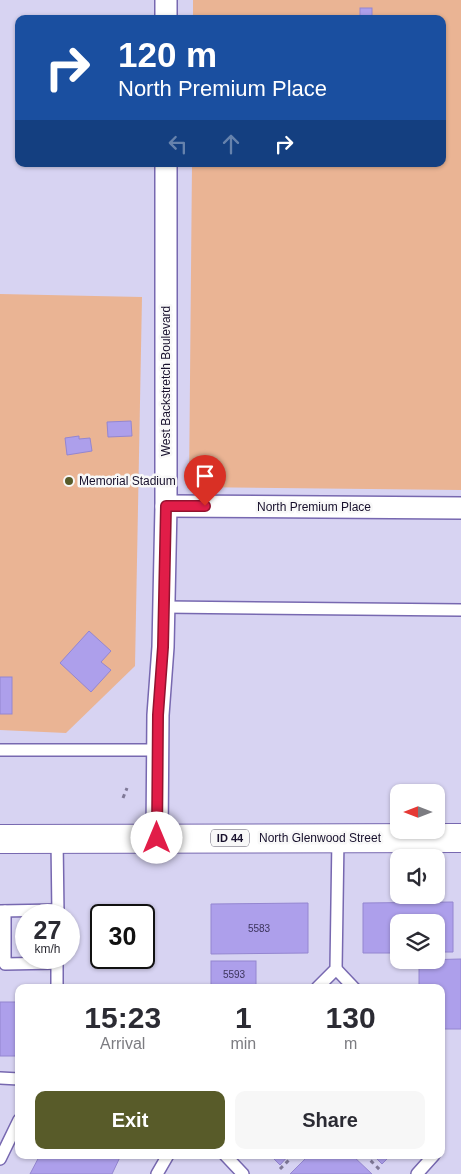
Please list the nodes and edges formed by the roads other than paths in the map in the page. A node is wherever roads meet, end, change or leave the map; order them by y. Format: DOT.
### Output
graph roads {
  1 [pos="166,0"];
  2 [pos="166,15"];
  3 [pos="166,167"];
  4 [pos="166,506"];
  5 [pos="461,508"];
  6 [pos="164,607"];
  7 [pos="461,610"];
  8 [pos="0,750"];
  9 [pos="157,750"];
  10 [pos="157,838"];
  11 [pos="338,838"];
  12 [pos="461,838"];
  13 [pos="0,839"];
  14 [pos="57,839"];
  15 [pos="58,904"];
  16 [pos="2,911"];
  17 [pos="15,911"];
  18 [pos="15,963"];
  19 [pos="57,969"];
  20 [pos="336,969"];
  21 [pos="57,984"];
  22 [pos="321,984"];
  23 [pos="350,984"];
  24 [pos="0,1078"];
  25 [pos="15,1078"];
  26 [pos="15,1128"];
  27 [pos="0,1159"];
  28 [pos="166,1159"];
  29 [pos="229,1159"];
  30 [pos="430,1159"];
  31 [pos="157,1174"];
  32 [pos="244,1174"];
  33 [pos="417,1174"];
  1 -- 2 [label="street"];
  3 -- 4 [label="street, West Backstretch Boulevard"];
  4 -- 5 [label="street, North Premium Place"];
  4 -- 6 [label="street, West Backstretch Boulevard"];
  6 -- 7 [label="lane"];
  6 -- 9 [label="street, West Backstretch Boulevard"];
  8 -- 9 [label="lane"];
  9 -- 10 [label="street, West Backstretch Boulevard"];
  10 -- 11 [label="main road, North Glenwood Street / ID 44"];
  10 -- 14 [label="main road, North Glenwood Street / ID 44"];
  11 -- 12 [label="main road, North Glenwood Street / ID 44"];
  11 -- 20 [label="lane"];
  13 -- 14 [label="main road, North Glenwood Street / ID 44"];
  14 -- 15 [label="lane"];
  16 -- 17 [label="lane"];
  16 -- 18 [label="lane"];
  19 -- 21 [label="lane"];
  20 -- 22 [label="lane"];
  20 -- 23 [label="lane"];
  24 -- 25 [label="lane"];
  26 -- 27 [label="lane"];
  28 -- 31 [label="lane"];
  29 -- 32 [label="lane"];
  30 -- 33 [label="lane"];
}
